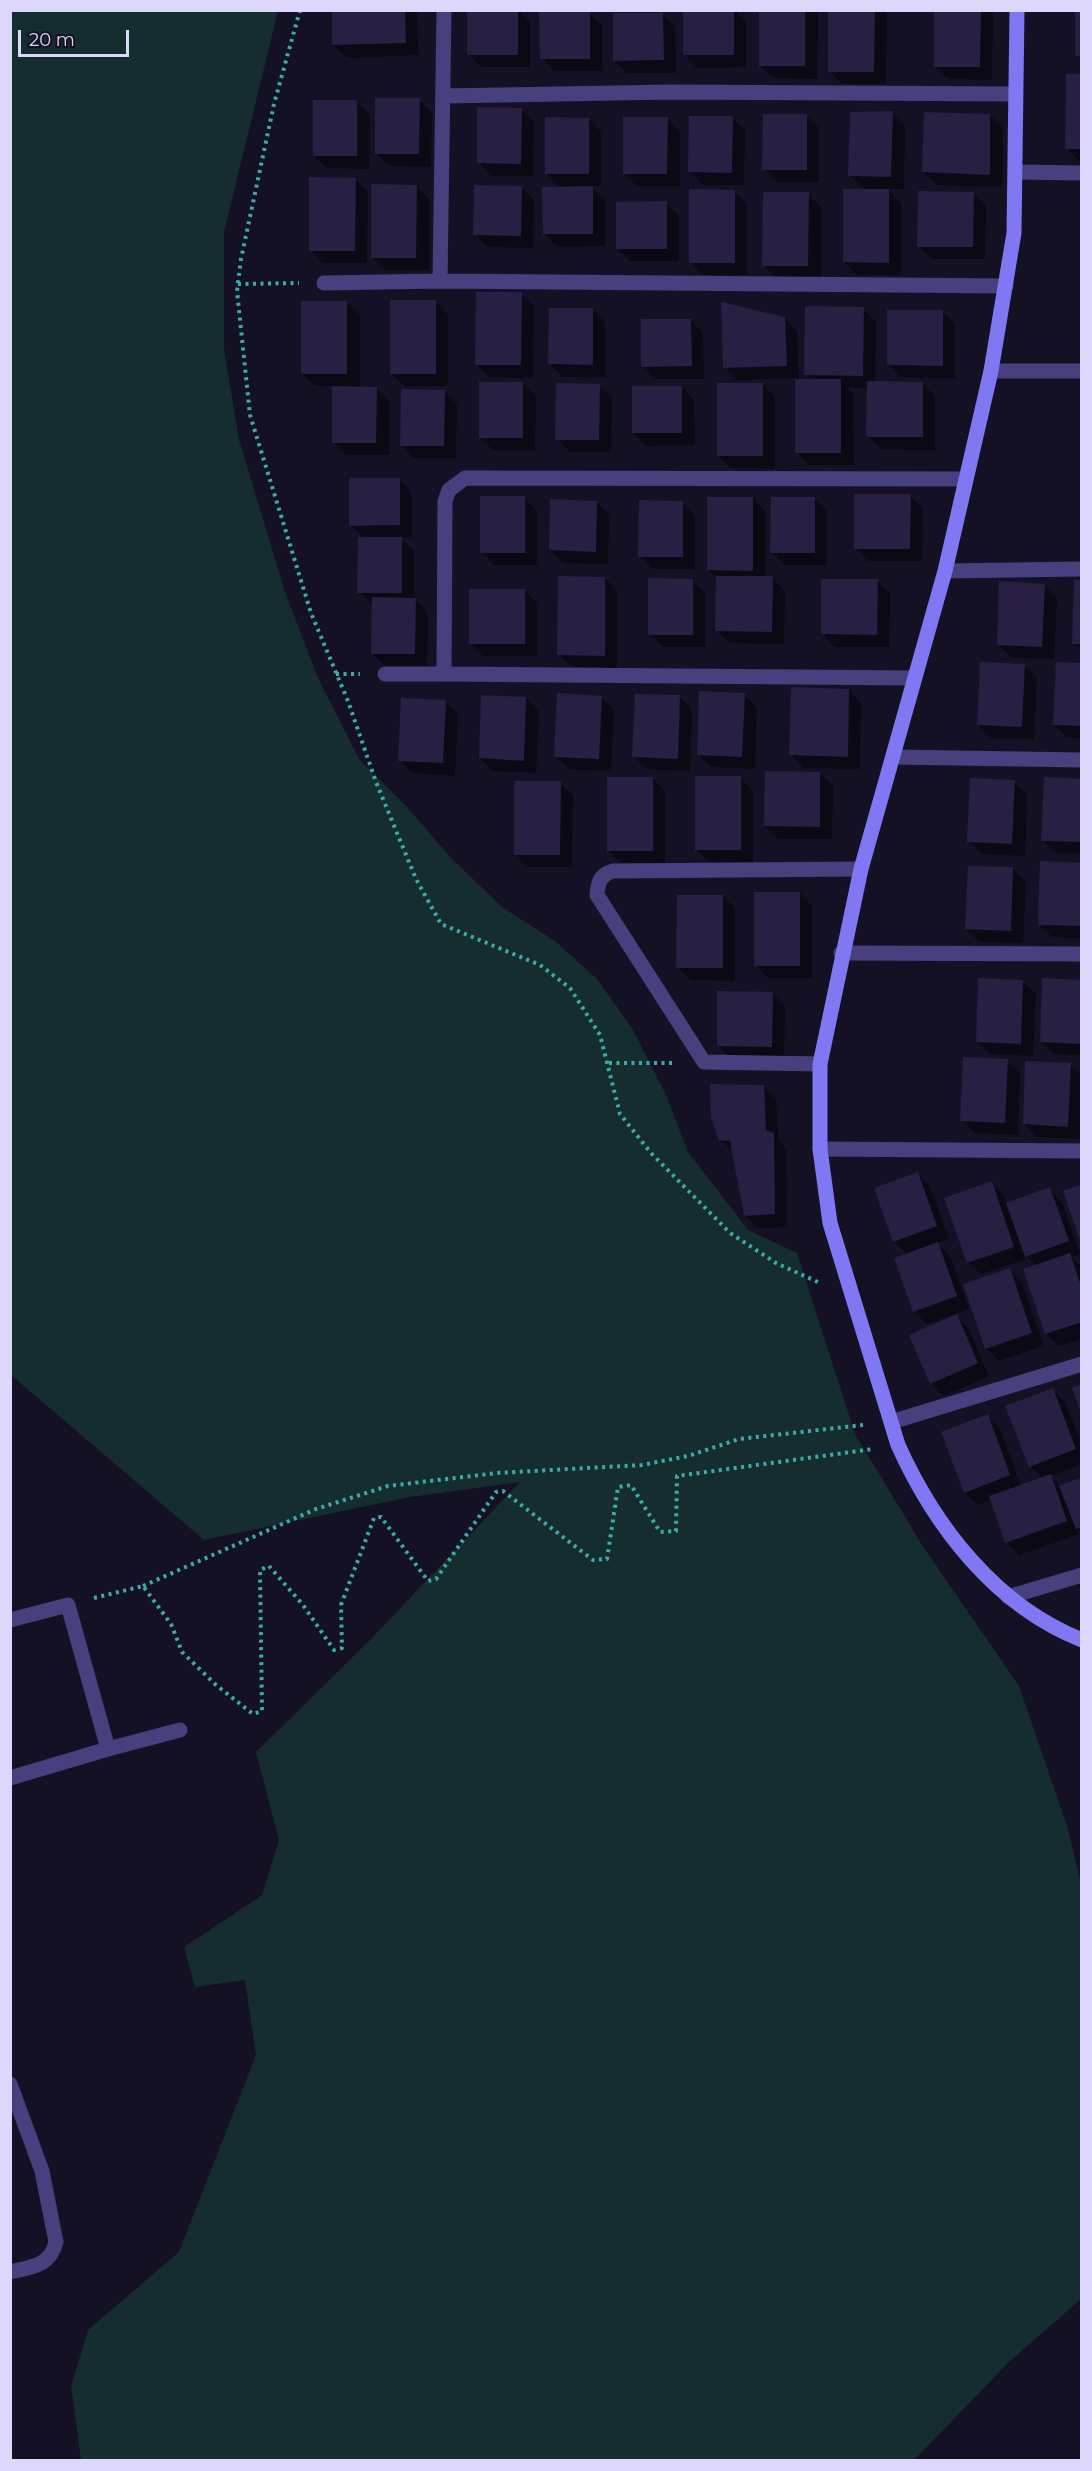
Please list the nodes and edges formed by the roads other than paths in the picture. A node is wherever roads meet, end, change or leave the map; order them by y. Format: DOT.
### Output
graph roads {
  1 [pos="444,10"];
  2 [pos="1017,10"];
  3 [pos="1015,94"];
  4 [pos="444,96"];
  5 [pos="1017,172"];
  6 [pos="1082,172"];
  7 [pos="440,280"];
  8 [pos="324,283"];
  9 [pos="1006,286"];
  10 [pos="991,371"];
  11 [pos="1082,371"];
  12 [pos="965,479"];
  13 [pos="1082,569"];
  14 [pos="945,571"];
  15 [pos="385,674"];
  16 [pos="444,674"];
  17 [pos="914,678"];
  18 [pos="893,757"];
  19 [pos="1082,760"];
  20 [pos="861,869"];
  21 [pos="842,953"];
  22 [pos="1082,954"];
  23 [pos="820,1064"];
  24 [pos="820,1149"];
  25 [pos="1082,1150"];
  26 [pos="1082,1364"];
  27 [pos="891,1422"];
  28 [pos="1082,1575"];
  29 [pos="1008,1597"];
  30 [pos="10,1620"];
  31 [pos="1082,1640"];
  32 [pos="180,1730"];
  33 [pos="108,1749"];
  34 [pos="10,1778"];
  35 [pos="10,2084"];
  36 [pos="10,2272"];
  1 -- 4 [label="street"];
  2 -- 3 [label="street"];
  3 -- 4 [label="street"];
  3 -- 5 [label="street"];
  4 -- 7 [label="street"];
  5 -- 6 [label="street"];
  5 -- 9 [label="street"];
  7 -- 8 [label="street"];
  7 -- 9 [label="street"];
  9 -- 10 [label="street"];
  10 -- 11 [label="street"];
  10 -- 12 [label="street"];
  12 -- 14 [label="street"];
  12 -- 16 [label="street"];
  13 -- 14 [label="street"];
  14 -- 17 [label="street"];
  15 -- 16 [label="street"];
  16 -- 17 [label="street"];
  17 -- 18 [label="street"];
  18 -- 19 [label="street"];
  18 -- 20 [label="street"];
  20 -- 21 [label="street"];
  20 -- 23 [label="street"];
  21 -- 22 [label="street"];
  21 -- 23 [label="street"];
  23 -- 24 [label="street"];
  24 -- 25 [label="street"];
  24 -- 27 [label="street"];
  26 -- 27 [label="street"];
  27 -- 29 [label="street"];
  28 -- 29 [label="street"];
  29 -- 31 [label="street"];
  30 -- 33 [label="street"];
  32 -- 33 [label="street"];
  33 -- 34 [label="street"];
  35 -- 36 [label="street"];
}
